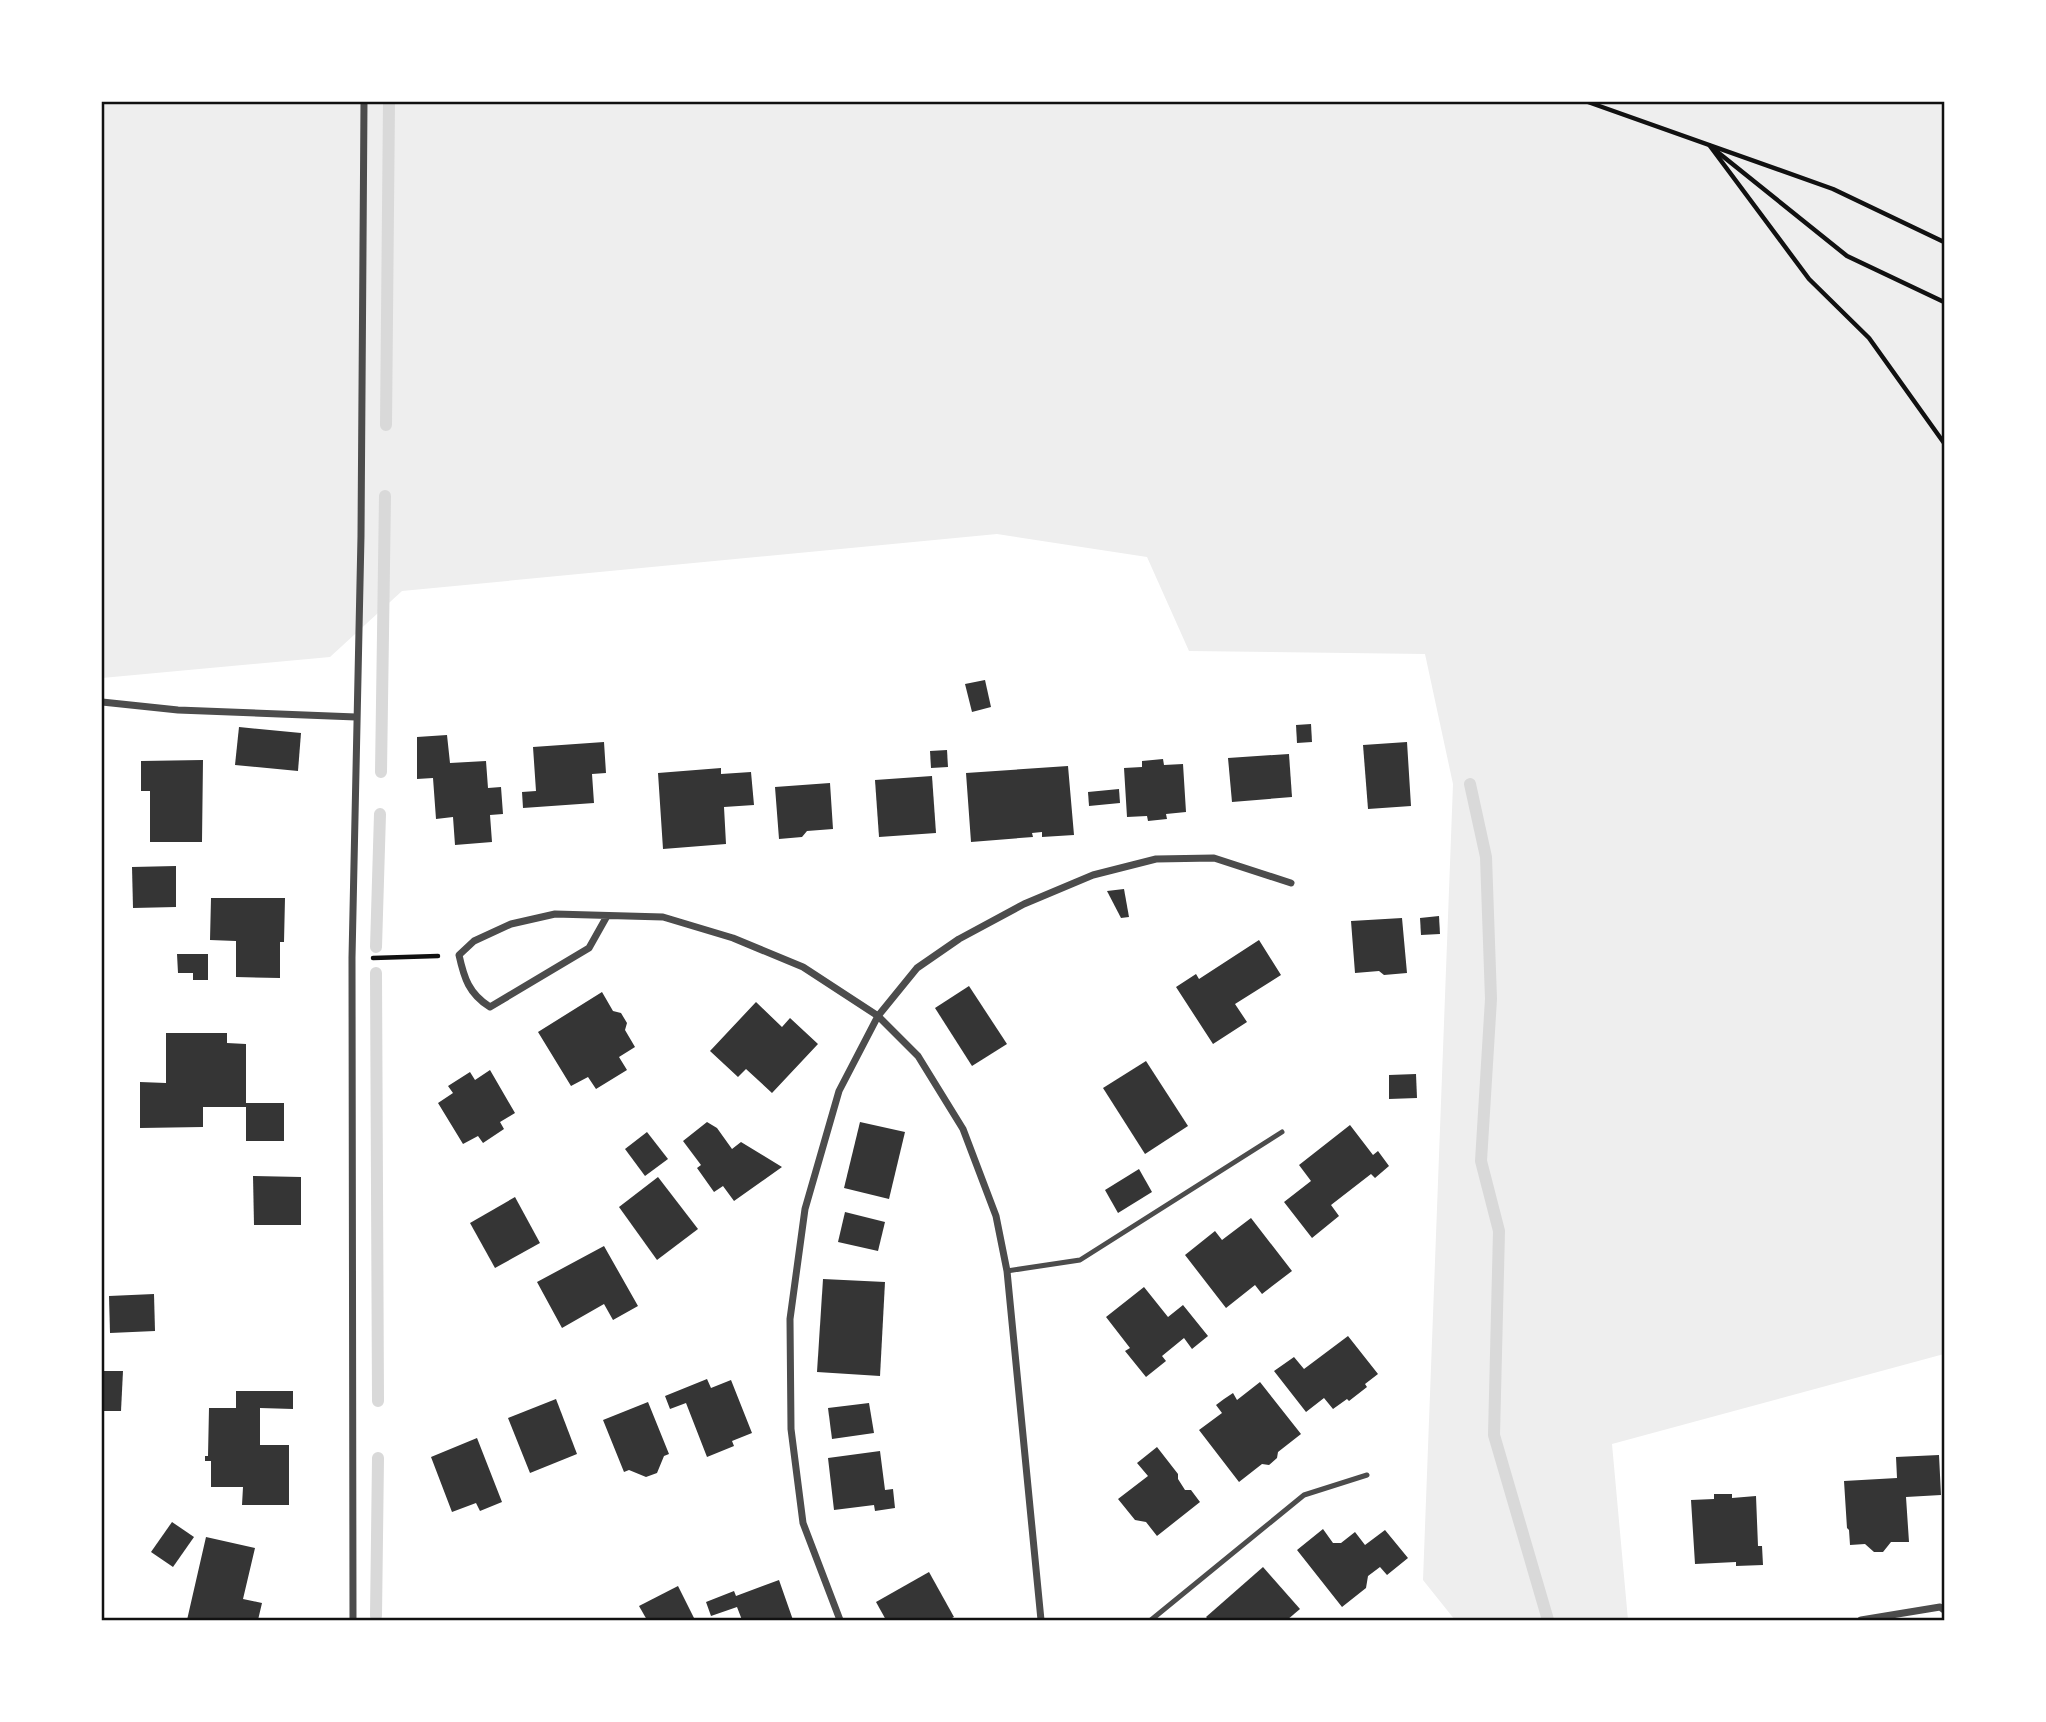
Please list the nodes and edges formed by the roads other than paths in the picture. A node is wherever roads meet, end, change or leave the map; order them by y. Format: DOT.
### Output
graph roads {
  1 [pos="365,102"];
  2 [pos="102,702"];
  3 [pos="356,717"];
  4 [pos="1291,883"];
  5 [pos="607,916"];
  6 [pos="878,1016"];
  7 [pos="1282,1132"];
  8 [pos="1007,1271"];
  9 [pos="1367,1475"];
  10 [pos="1943,1607"];
  11 [pos="353,1620"];
  12 [pos="840,1620"];
  13 [pos="1041,1620"];
  14 [pos="1152,1620"];
  15 [pos="1861,1620"];
  1 -- 3 [label="street"];
  2 -- 3 [label="street"];
  3 -- 11 [label="street"];
  4 -- 6 [label="street"];
  5 -- 5 [label="street"];
  5 -- 6 [label="street"];
  6 -- 8 [label="street"];
  6 -- 12 [label="street"];
  7 -- 8 [label="lane"];
  8 -- 13 [label="street"];
  9 -- 14 [label="lane"];
  10 -- 15 [label="street"];
}
